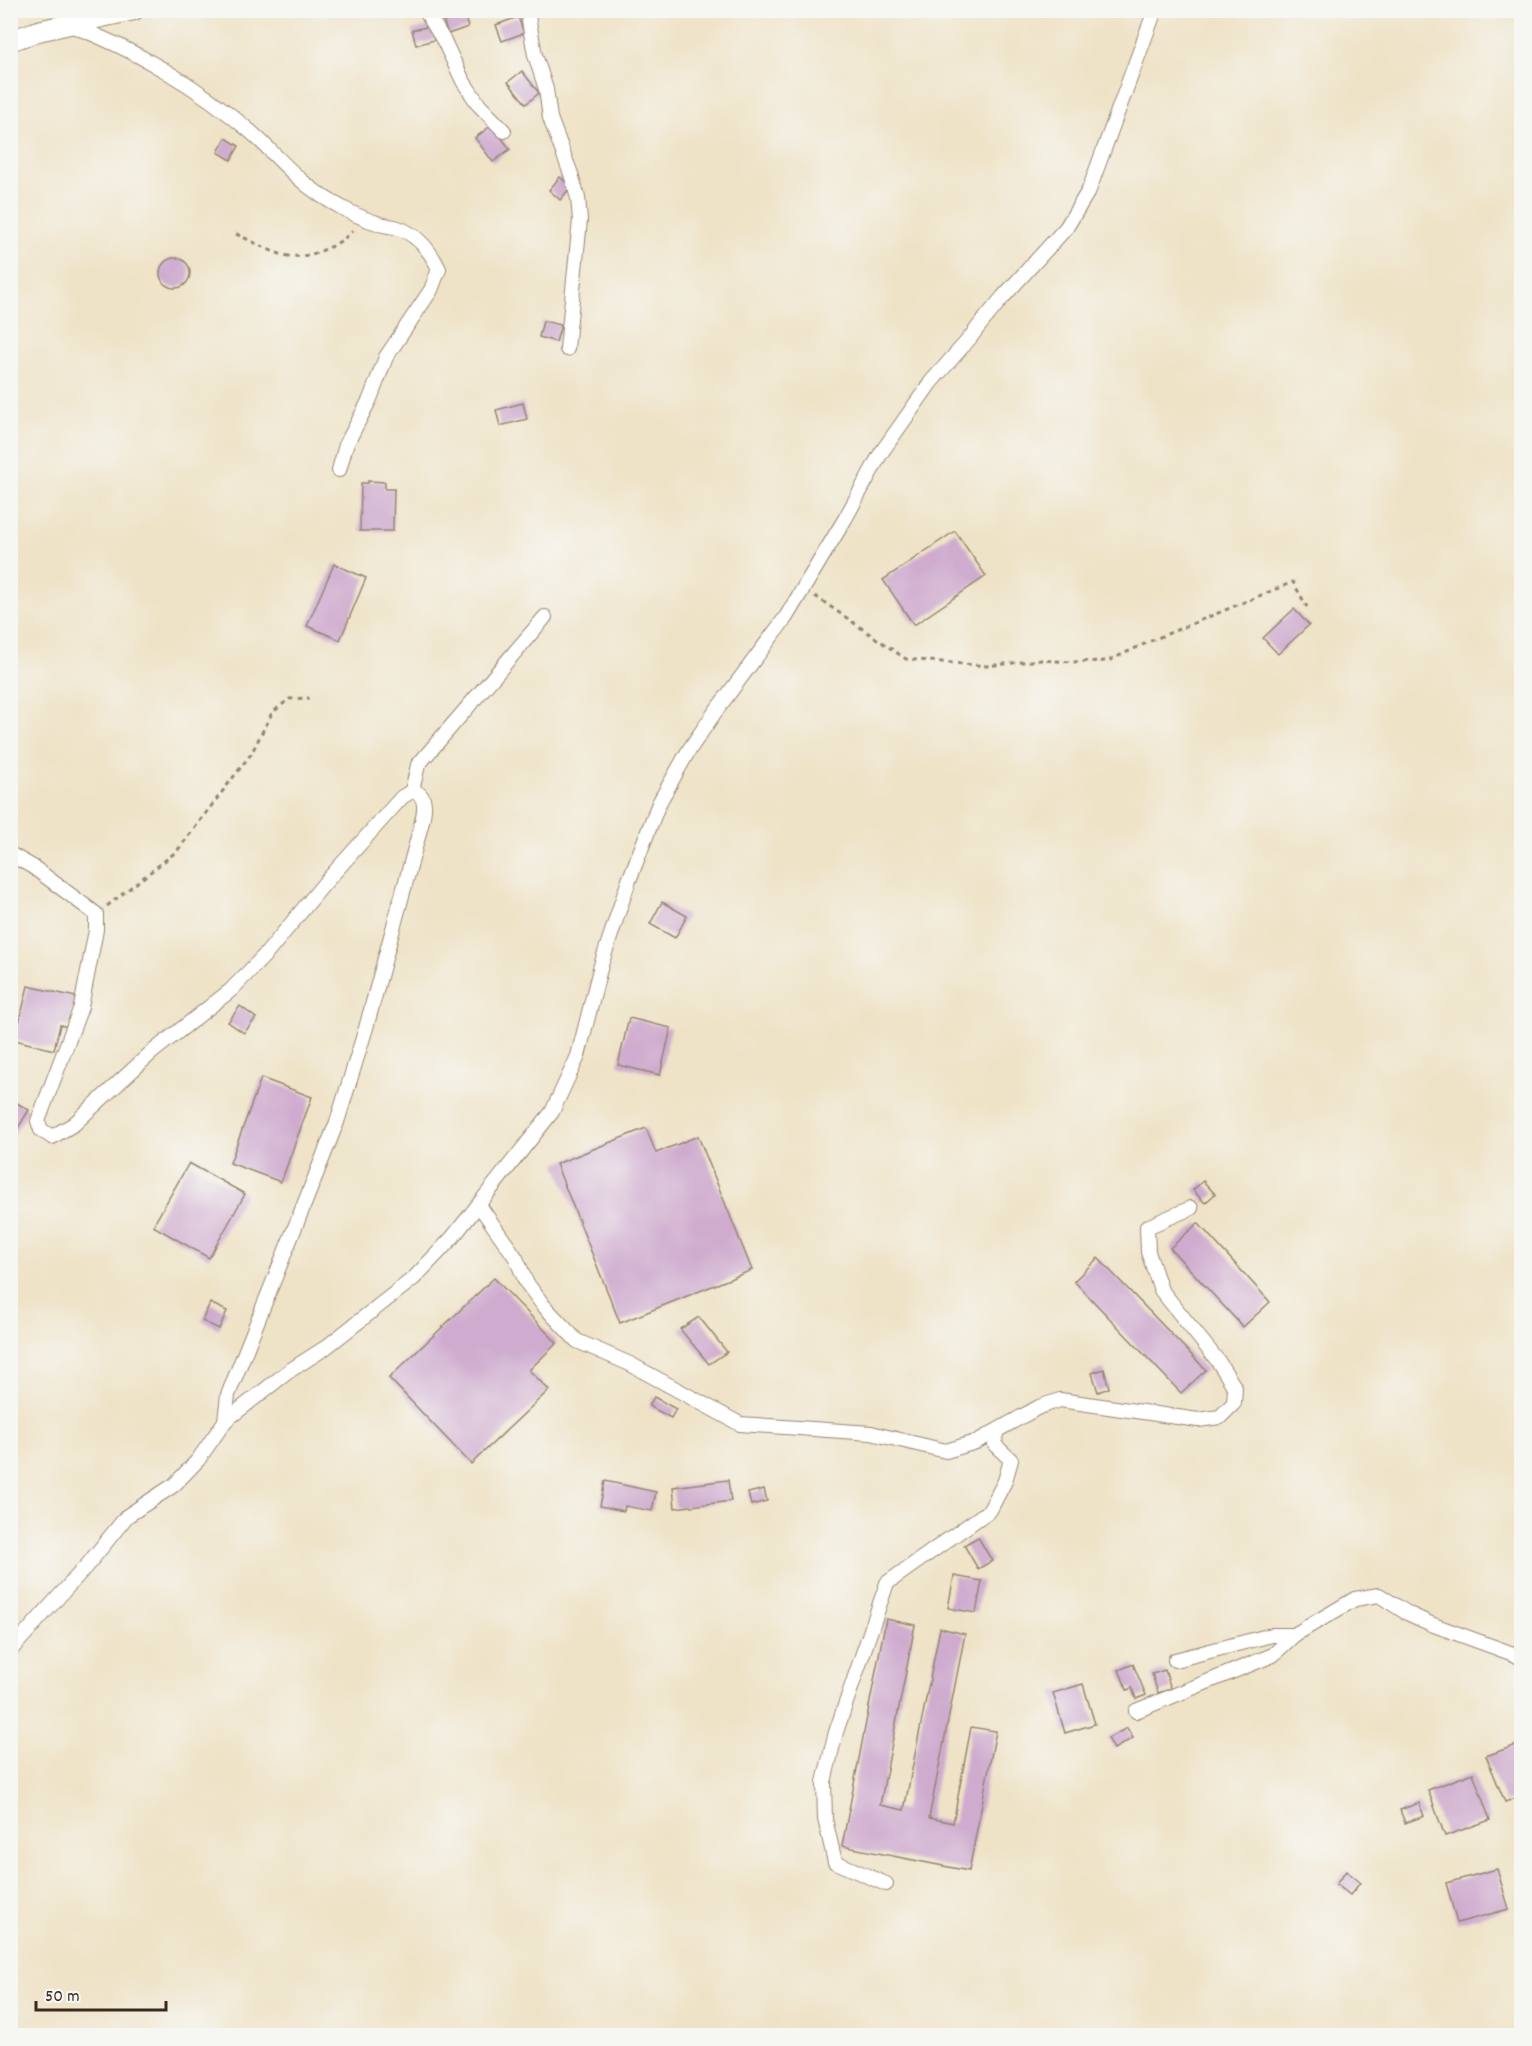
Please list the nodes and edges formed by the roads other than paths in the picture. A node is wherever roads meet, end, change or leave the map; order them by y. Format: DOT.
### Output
graph roads {
  1 [pos="134,10"];
  2 [pos="425,10"];
  3 [pos="527,10"];
  4 [pos="1155,10"];
  5 [pos="70,25"];
  6 [pos="10,41"];
  7 [pos="504,131"];
  8 [pos="567,349"];
  9 [pos="339,470"];
  10 [pos="544,617"];
  11 [pos="412,791"];
  12 [pos="10,854"];
  13 [pos="479,1205"];
  14 [pos="1191,1208"];
  15 [pos="225,1421"];
  16 [pos="996,1432"];
  17 [pos="1294,1635"];
  18 [pos="10,1651"];
  19 [pos="1521,1659"];
  20 [pos="1175,1660"];
  21 [pos="1136,1711"];
  22 [pos="886,1884"];
  1 -- 5 [label="street"];
  2 -- 7 [label="street"];
  3 -- 8 [label="street"];
  4 -- 13 [label="street"];
  5 -- 6 [label="street"];
  5 -- 9 [label="street"];
  10 -- 11 [label="street"];
  11 -- 12 [label="street"];
  11 -- 15 [label="street"];
  13 -- 15 [label="street"];
  13 -- 16 [label="street"];
  14 -- 16 [label="street"];
  15 -- 18 [label="street"];
  16 -- 22 [label="street"];
  17 -- 19 [label="street"];
  17 -- 20 [label="street"];
  17 -- 21 [label="street"];
}
